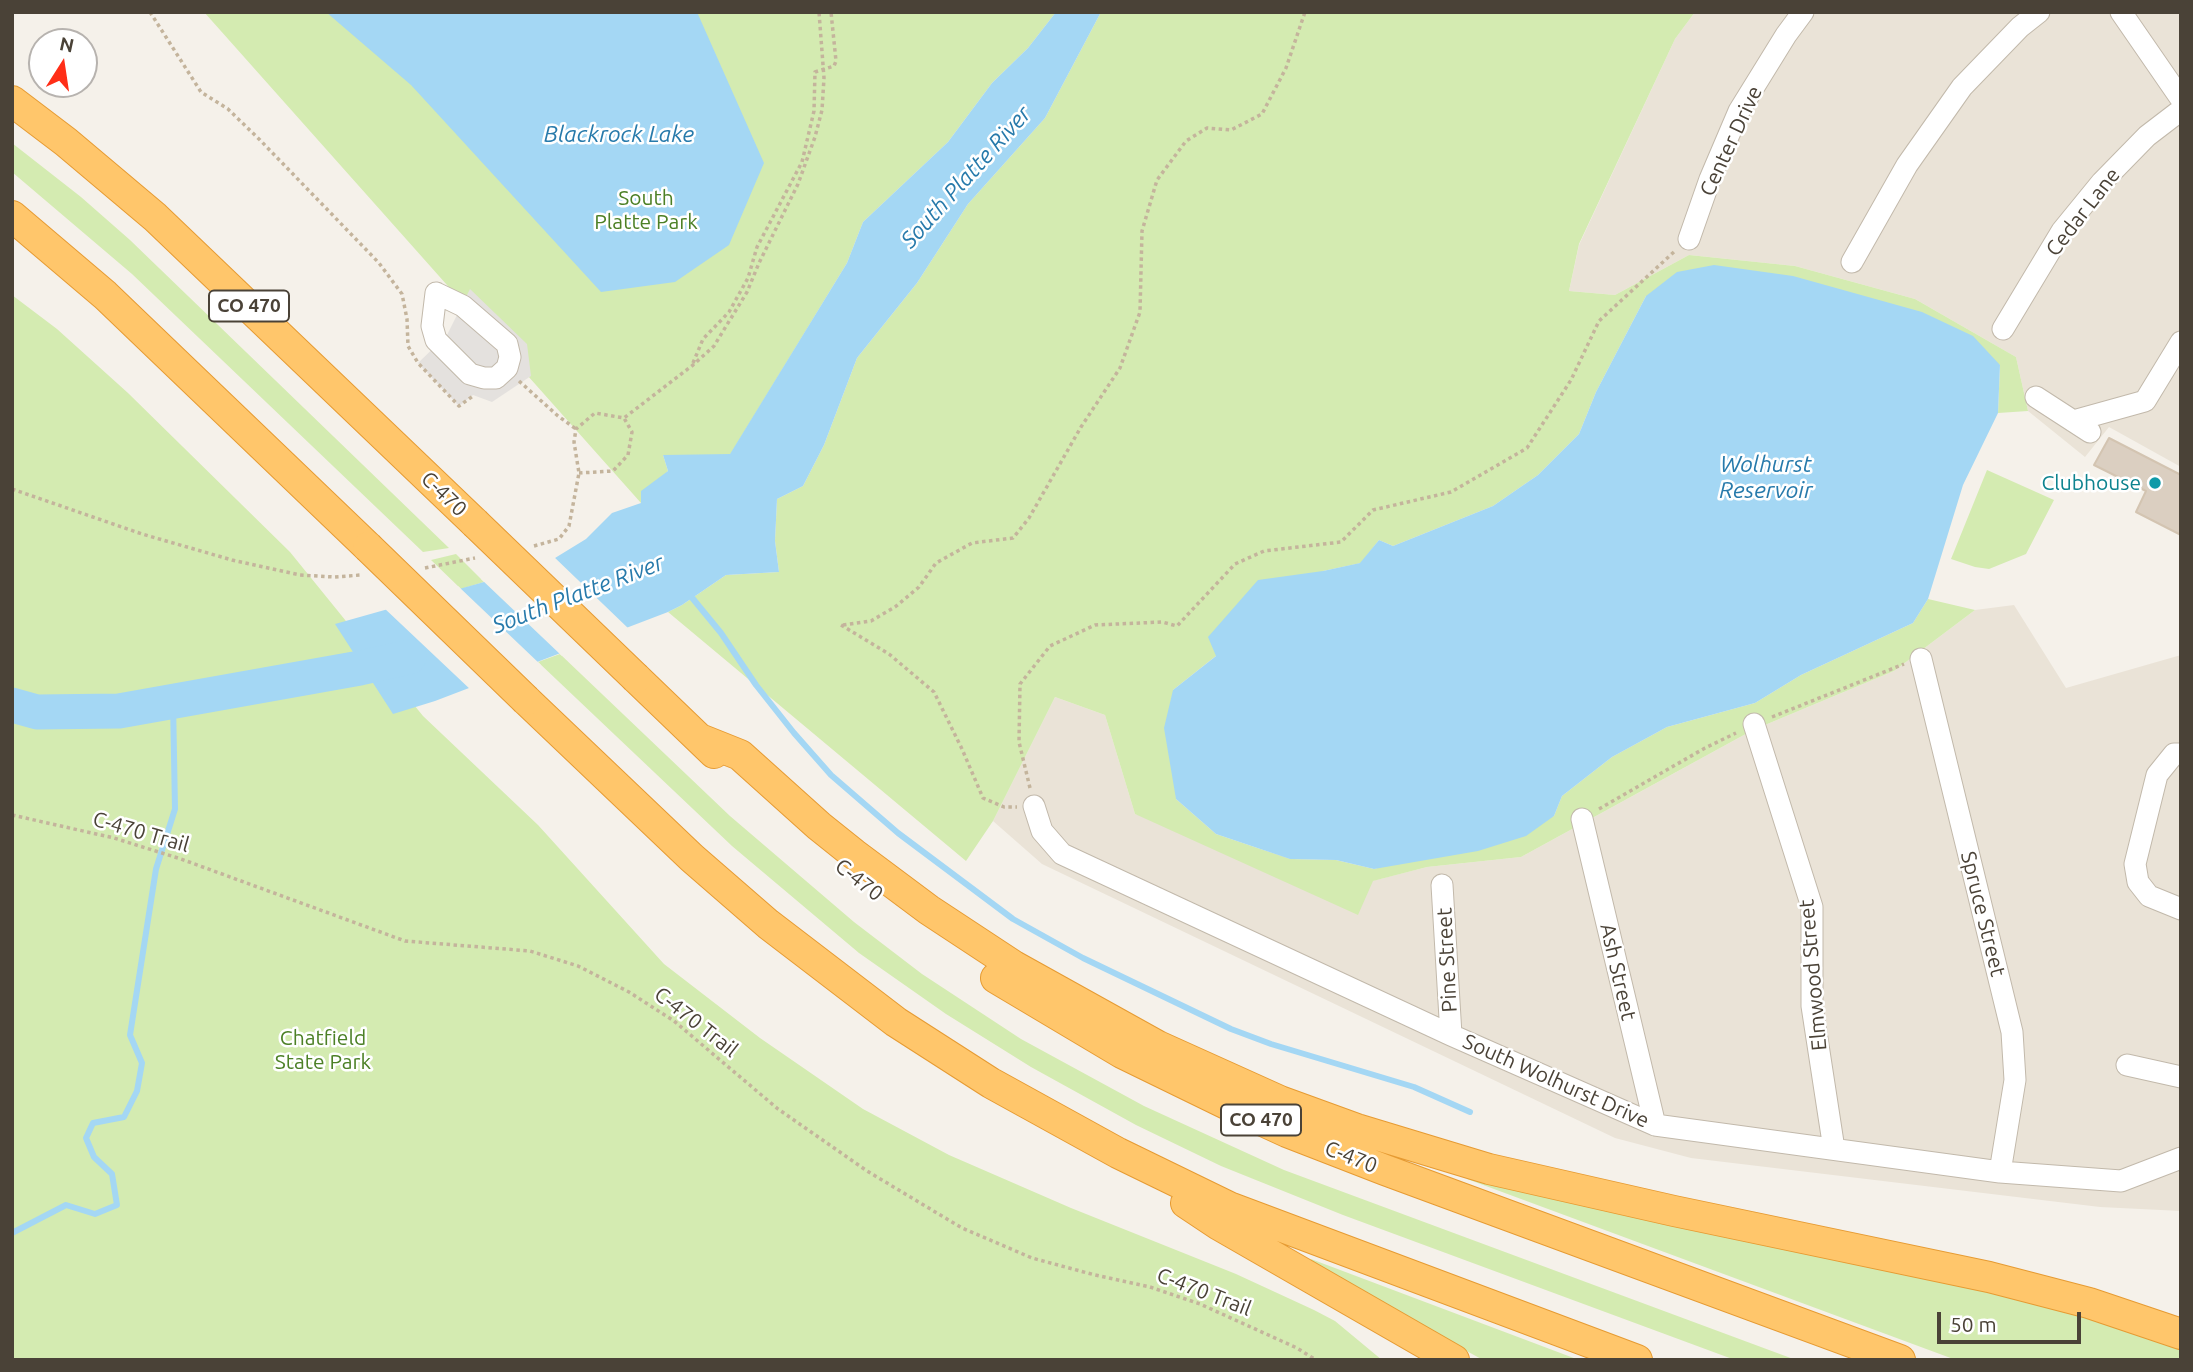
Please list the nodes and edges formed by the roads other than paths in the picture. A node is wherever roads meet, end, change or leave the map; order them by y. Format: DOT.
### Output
graph roads {
  1 [pos="1803,12"];
  2 [pos="2039,12"];
  3 [pos="2122,12"];
  4 [pos="2181,99"];
  5 [pos="12,101"];
  6 [pos="2181,110"];
  7 [pos="12,216"];
  8 [pos="1689,239"];
  9 [pos="1852,262"];
  10 [pos="2003,329"];
  11 [pos="2181,342"];
  12 [pos="2036,397"];
  13 [pos="1920,659"];
  14 [pos="1754,724"];
  15 [pos="700,739"];
  16 [pos="2181,754"];
  17 [pos="1034,806"];
  18 [pos="1582,819"];
  19 [pos="1443,885"];
  20 [pos="2181,909"];
  21 [pos="1451,1035"];
  22 [pos="2127,1065"];
  23 [pos="2181,1077"];
  24 [pos="1655,1125"];
  25 [pos="1834,1149"];
  26 [pos="2181,1158"];
  27 [pos="1140,1164"];
  28 [pos="2000,1172"];
  29 [pos="2178,1334"];
  30 [pos="1454,1360"];
  31 [pos="1637,1360"];
  32 [pos="1900,1360"];
  1 -- 8 [label="street, Center Drive"];
  2 -- 9 [label="street"];
  3 -- 4 [label="street"];
  5 -- 15 [label="highway, C-470 / CO 470, bridge"];
  6 -- 10 [label="street, Cedar Lane"];
  7 -- 27 [label="highway, bridge"];
  11 -- 12 [label="street"];
  13 -- 28 [label="street, Spruce Street"];
  14 -- 25 [label="street, Elmwood Street"];
  15 -- 29 [label="highway"];
  15 -- 32 [label="highway, C-470 / CO 470"];
  16 -- 20 [label="street"];
  17 -- 21 [label="street, South Wolhurst Drive"];
  18 -- 24 [label="street, Ash Street"];
  19 -- 21 [label="street, Pine Street"];
  21 -- 24 [label="street, South Wolhurst Drive"];
  22 -- 23 [label="street"];
  24 -- 25 [label="street, South Wolhurst Drive"];
  25 -- 28 [label="street, South Wolhurst Drive"];
  26 -- 28 [label="street, South Wolhurst Drive"];
  27 -- 30 [label="highway"];
  27 -- 31 [label="highway"];
}
